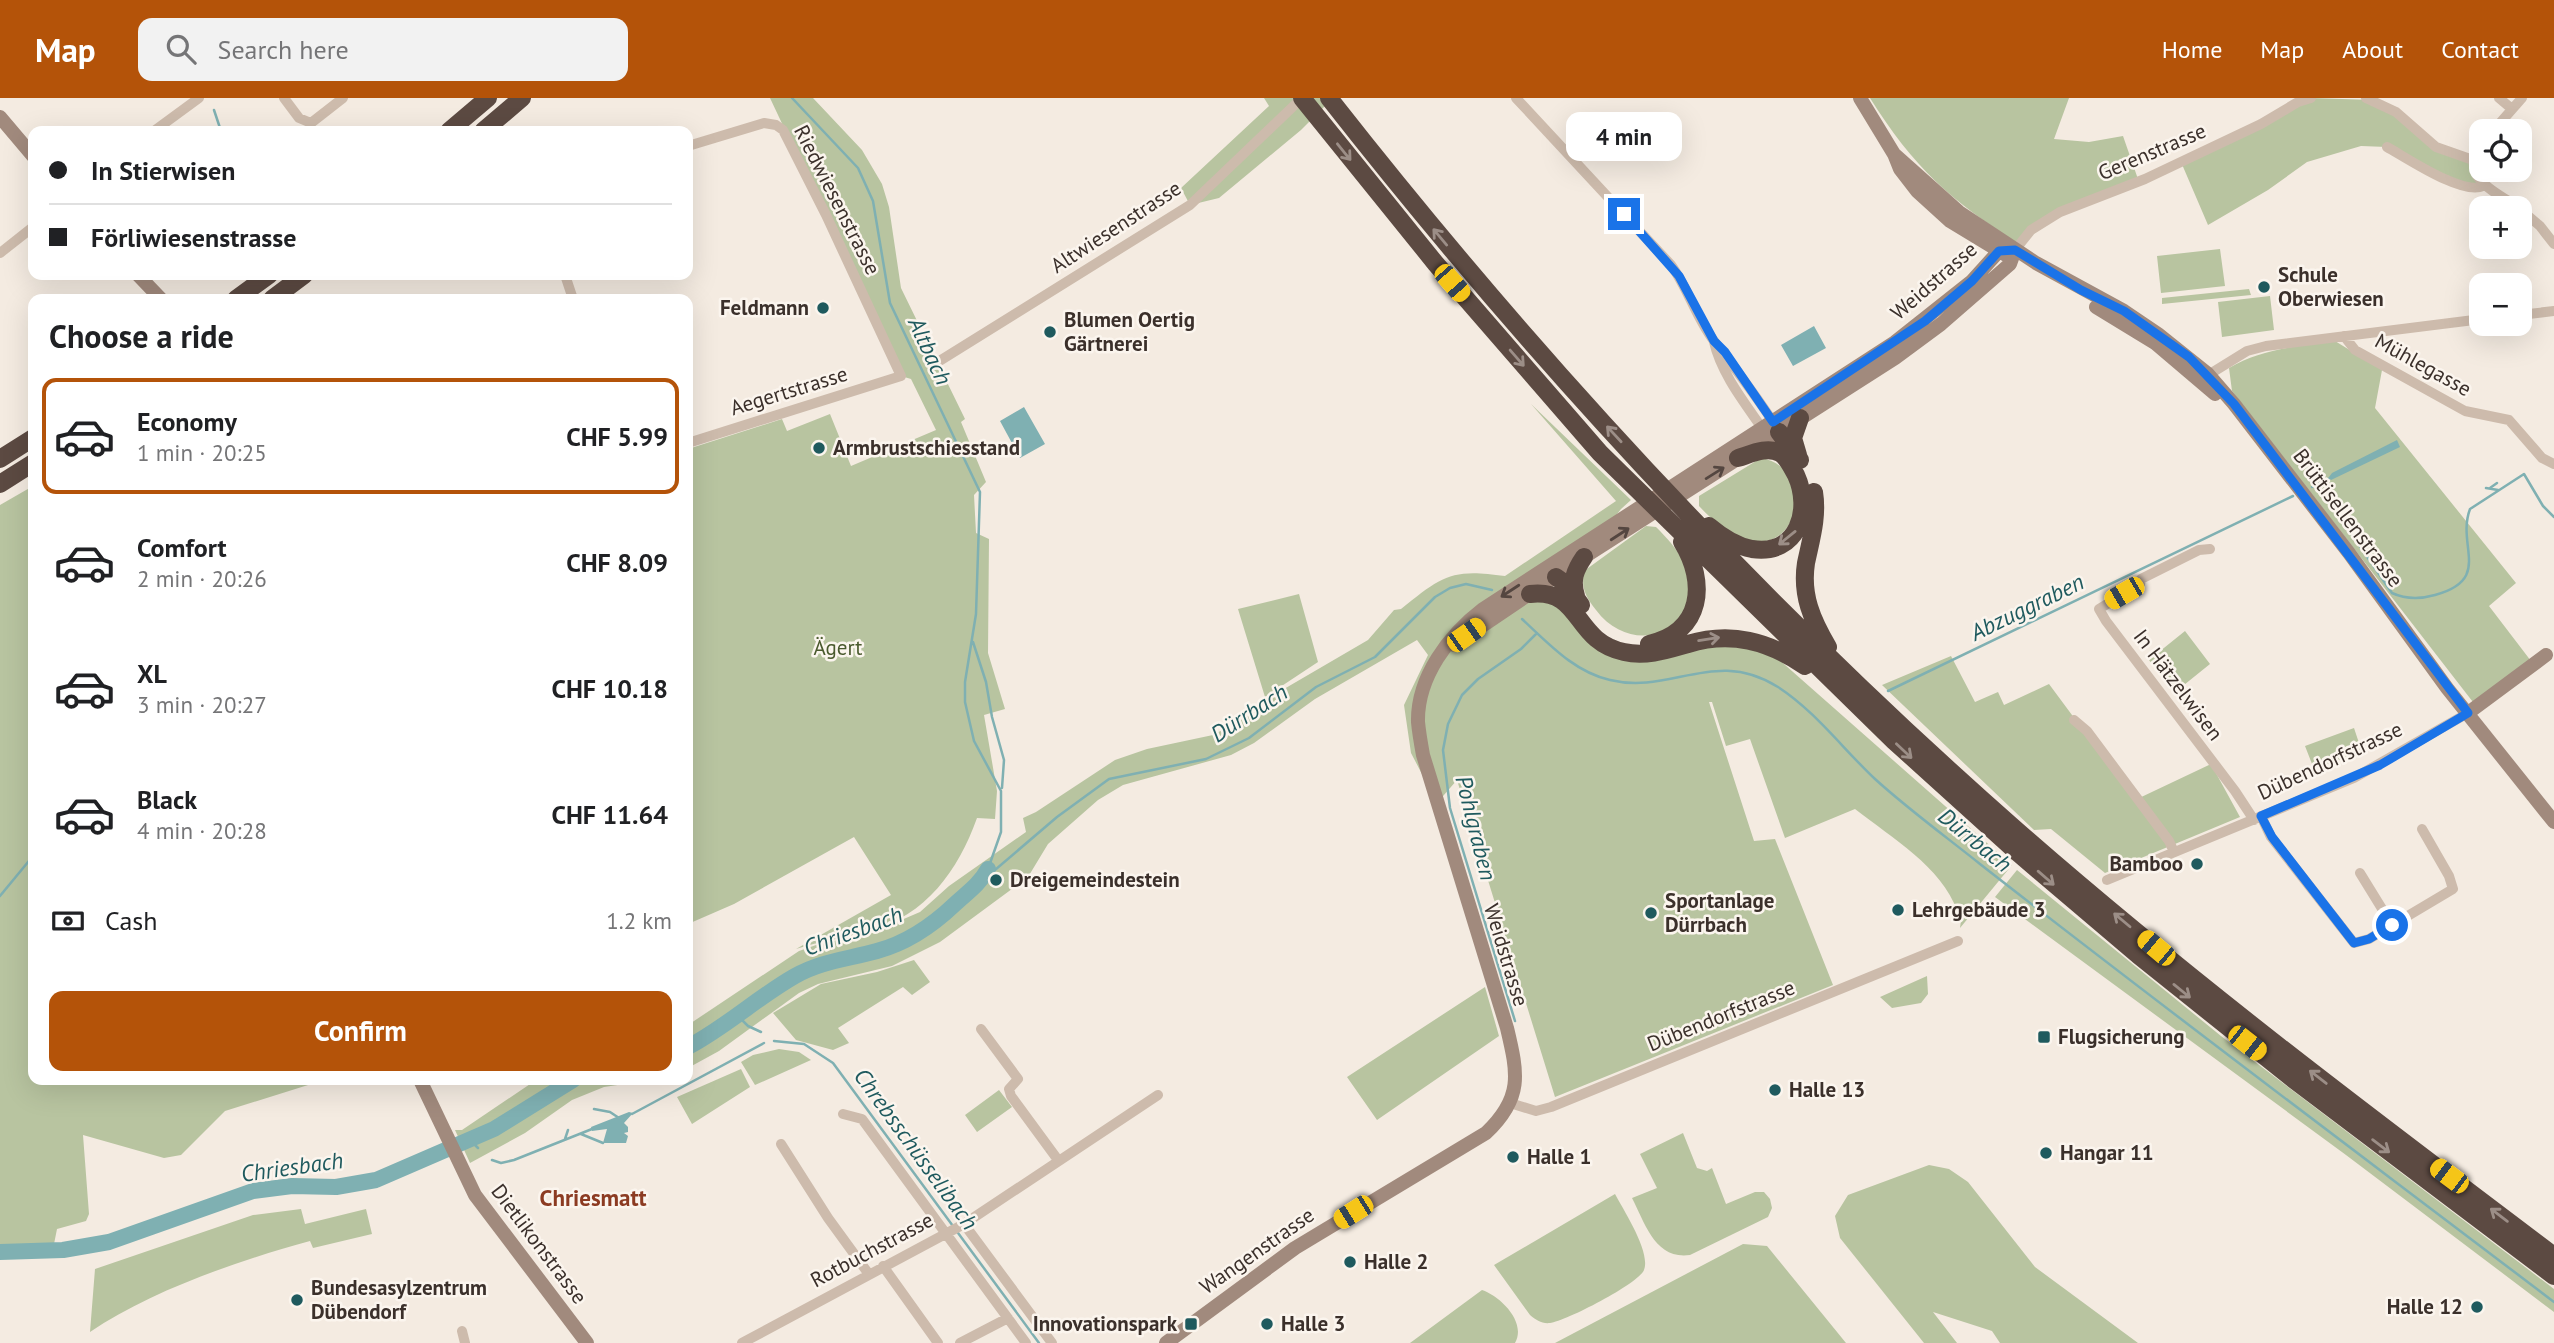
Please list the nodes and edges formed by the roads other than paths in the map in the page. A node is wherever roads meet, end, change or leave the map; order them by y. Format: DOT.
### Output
graph roads {
  1 [pos="284,98"];
  2 [pos="343,98"];
  3 [pos="488,98"];
  4 [pos="522,98"];
  5 [pos="1302,98"];
  6 [pos="1329,98"];
  7 [pos="1516,98"];
  8 [pos="1860,98"];
  9 [pos="2311,98"];
  10 [pos="2366,98"];
  11 [pos="2499,98"];
  12 [pos="2522,98"];
  13 [pos="196,99"];
  14 [pos="2512,109"];
  15 [pos="0,117"];
  16 [pos="2503,119"];
  17 [pos="161,126"];
  18 [pos="455,126"];
  19 [pos="489,126"];
  20 [pos="693,144"];
  21 [pos="2387,147"];
  22 [pos="28,150"];
  23 [pos="1894,154"];
  24 [pos="2469,158"];
  25 [pos="2481,182"];
  26 [pos="2483,186"];
  27 [pos="2500,196"];
  28 [pos="2532,219"];
  29 [pos="28,231"];
  30 [pos="2554,244"];
  31 [pos="1999,251"];
  32 [pos="0,253"];
  33 [pos="2014,255"];
  34 [pos="143,280"];
  35 [pos="262,280"];
  36 [pos="297,280"];
  37 [pos="155,294"];
  38 [pos="243,294"];
  39 [pos="279,294"];
  40 [pos="2554,311"];
  41 [pos="2532,314"];
  42 [pos="2469,321"];
  43 [pos="2344,336"];
  44 [pos="933,365"];
  45 [pos="901,376"];
  46 [pos="2204,377"];
  47 [pos="1800,418"];
  48 [pos="1772,429"];
  49 [pos="28,441"];
  50 [pos="693,441"];
  51 [pos="1792,457"];
  52 [pos="1738,458"];
  53 [pos="0,459"];
  54 [pos="2554,464"];
  55 [pos="28,466"];
  56 [pos="0,484"];
  57 [pos="1661,484"];
  58 [pos="1686,484"];
  59 [pos="1668,522"];
  60 [pos="2210,549"];
  61 [pos="1581,552"];
  62 [pos="1556,577"];
  63 [pos="1531,585"];
  64 [pos="1572,601"];
  65 [pos="2550,652"];
  66 [pos="1842,670"];
  67 [pos="1854,704"];
  68 [pos="2468,713"];
  69 [pos="2074,720"];
  70 [pos="2258,818"];
  71 [pos="2554,822"];
  72 [pos="2422,828"];
  73 [pos="2174,852"];
  74 [pos="2360,873"];
  75 [pos="2108,880"];
  76 [pos="2392,925"];
  77 [pos="1958,941"];
  78 [pos="981,1029"];
  79 [pos="422,1085"];
  80 [pos="1157,1095"];
  81 [pos="1510,1103"];
  82 [pos="843,1114"];
  83 [pos="781,1144"];
  84 [pos="1058,1160"];
  85 [pos="955,1228"];
  86 [pos="2554,1256"];
  87 [pos="883,1266"];
  88 [pos="868,1273"];
  89 [pos="2554,1276"];
  90 [pos="1008,1318"];
  91 [pos="462,1331"];
  92 [pos="465,1343"];
  93 [pos="587,1343"];
  94 [pos="742,1343"];
  95 [pos="938,1343"];
  96 [pos="960,1343"];
  97 [pos="1026,1343"];
  98 [pos="1052,1343"];
  99 [pos="1166,1343"];
  1 -- 2 [label="street"];
  3 -- 18 [label="highway"];
  4 -- 19 [label="highway"];
  5 -- 44 [label="street, Altwiesenstrasse"];
  5 -- 59 [label="highway, one-way"];
  57 -- 6 [label="highway, one-way"];
  7 -- 48 [label="street"];
  8 -- 23 [label="street"];
  9 -- 33 [label="street, Gerenstrasse"];
  10 -- 24 [label="street"];
  11 -- 14 [label="street"];
  12 -- 14 [label="street"];
  13 -- 17 [label="street"];
  14 -- 16 [label="street"];
  15 -- 22 [label="street"];
  20 -- 45 [label="street, Riedwiesenstrasse"];
  21 -- 26 [label="street"];
  23 -- 31 [label="street"];
  23 -- 33 [label="street"];
  25 -- 26 [label="street"];
  26 -- 27 [label="street"];
  28 -- 30 [label="street"];
  29 -- 32 [label="street"];
  31 -- 33 [label="street"];
  31 -- 48 [label="street, Weidstrasse"];
  33 -- 46 [label="street, Brüttisellenstrasse"];
  33 -- 47 [label="street, Weidstrasse"];
  34 -- 37 [label="street"];
  35 -- 38 [label="highway"];
  36 -- 39 [label="highway"];
  40 -- 41 [label="street"];
  42 -- 43 [label="street"];
  43 -- 46 [label="street"];
  43 -- 54 [label="street, Mühlegasse"];
  45 -- 50 [label="street, Aegertstrasse"];
  46 -- 68 [label="street, Brüttisellenstrasse"];
  47 -- 48 [label="street, Weidstrasse"];
  47 -- 51 [label="highway"];
  48 -- 51 [label="highway"];
  48 -- 52 [label="street, Weidstrasse"];
  48 -- 58 [label="street, Weidstrasse"];
  49 -- 53 [label="highway"];
  51 -- 52 [label="highway"];
  51 -- 57 [label="highway, one-way"];
  51 -- 66 [label="highway"];
  58 -- 52 [label="street, Weidstrasse, one-way"];
  55 -- 56 [label="highway"];
  57 -- 66 [label="highway"];
  58 -- 61 [label="street, Weidstrasse"];
  59 -- 64 [label="highway"];
  59 -- 67 [label="highway"];
  60 -- 70 [label="street, In Hätzelwisen"];
  61 -- 62 [label="street, Weidstrasse"];
  61 -- 63 [label="street, Weidstrasse"];
  61 -- 64 [label="highway"];
  62 -- 63 [label="street, Weidstrasse"];
  62 -- 64 [label="highway"];
  63 -- 64 [label="highway"];
  63 -- 81 [label="street, Weidstrasse"];
  64 -- 67 [label="highway, one-way"];
  65 -- 68 [label="street, Dübendorfstrasse"];
  86 -- 66 [label="highway, one-way"];
  67 -- 89 [label="highway, one-way"];
  68 -- 70 [label="street, Dübendorfstrasse"];
  68 -- 71 [label="street, Brüttisellenstrasse"];
  69 -- 73 [label="street"];
  70 -- 73 [label="street, Dübendorfstrasse"];
  70 -- 76 [label="street"];
  72 -- 76 [label="street"];
  73 -- 75 [label="street, Dübendorfstrasse"];
  74 -- 76 [label="street"];
  77 -- 81 [label="street, Dübendorfstrasse"];
  78 -- 84 [label="street"];
  79 -- 93 [label="street, Dietlikonstrasse"];
  80 -- 84 [label="street, Rotbuchstrasse"];
  81 -- 99 [label="street, Wangenstrasse"];
  82 -- 85 [label="street"];
  83 -- 88 [label="street"];
  84 -- 85 [label="street, Rotbuchstrasse"];
  85 -- 87 [label="street, Rotbuchstrasse"];
  85 -- 90 [label="street"];
  85 -- 98 [label="street"];
  87 -- 88 [label="street, Rotbuchstrasse"];
  87 -- 95 [label="street"];
  88 -- 94 [label="street, Rotbuchstrasse"];
  90 -- 96 [label="street"];
  90 -- 97 [label="street"];
  91 -- 92 [label="street"];
}
